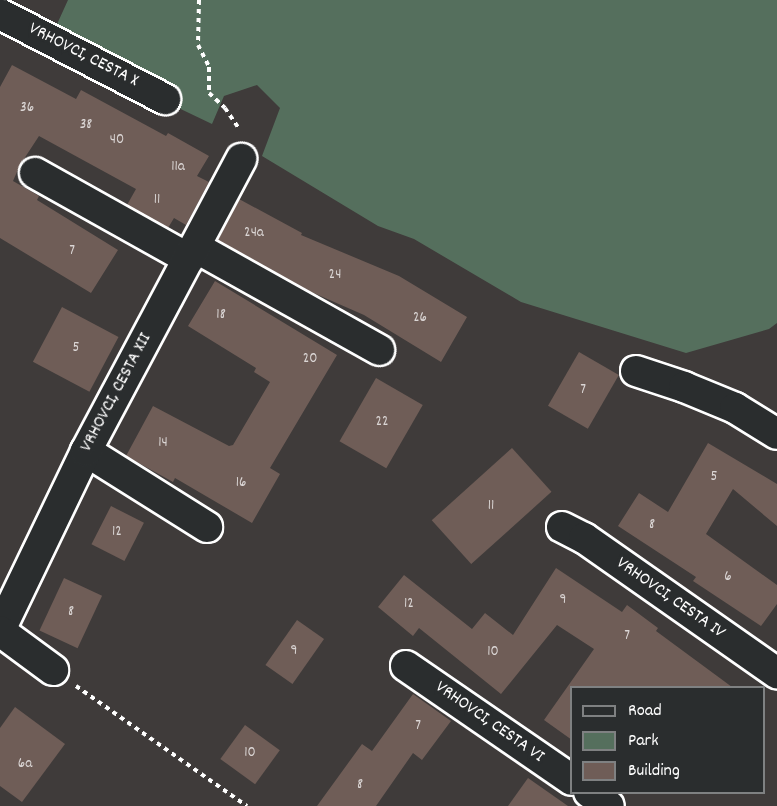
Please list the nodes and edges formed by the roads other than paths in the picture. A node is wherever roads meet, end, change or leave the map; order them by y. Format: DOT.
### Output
graph roads {
  1 [pos="0,14"];
  2 [pos="165,99"];
  3 [pos="241,159"];
  4 [pos="35,173"];
  5 [pos="192,253"];
  6 [pos="379,350"];
  7 [pos="636,371"];
  8 [pos="777,434"];
  9 [pos="86,451"];
  10 [pos="207,527"];
  11 [pos="562,527"];
  12 [pos="0,631"];
  13 [pos="406,666"];
  14 [pos="54,670"];
  15 [pos="777,673"];
  16 [pos="570,779"];
  17 [pos="593,794"];
  18 [pos="609,806"];
  1 -- 2 [label="street, VRHOVCI, CESTA X"];
  3 -- 5 [label="street, VRHOVCI, CESTA XII"];
  4 -- 5 [label="street"];
  5 -- 6 [label="street"];
  5 -- 9 [label="street, VRHOVCI, CESTA XII"];
  7 -- 8 [label="street"];
  9 -- 10 [label="street"];
  9 -- 12 [label="street, VRHOVCI, CESTA XII"];
  11 -- 15 [label="street, VRHOVCI, CESTA IV"];
  12 -- 14 [label="street, VRHOVCI, CESTA XII"];
  13 -- 16 [label="street, VRHOVCI, CESTA VI"];
  17 -- 18 [label="street"];
}
